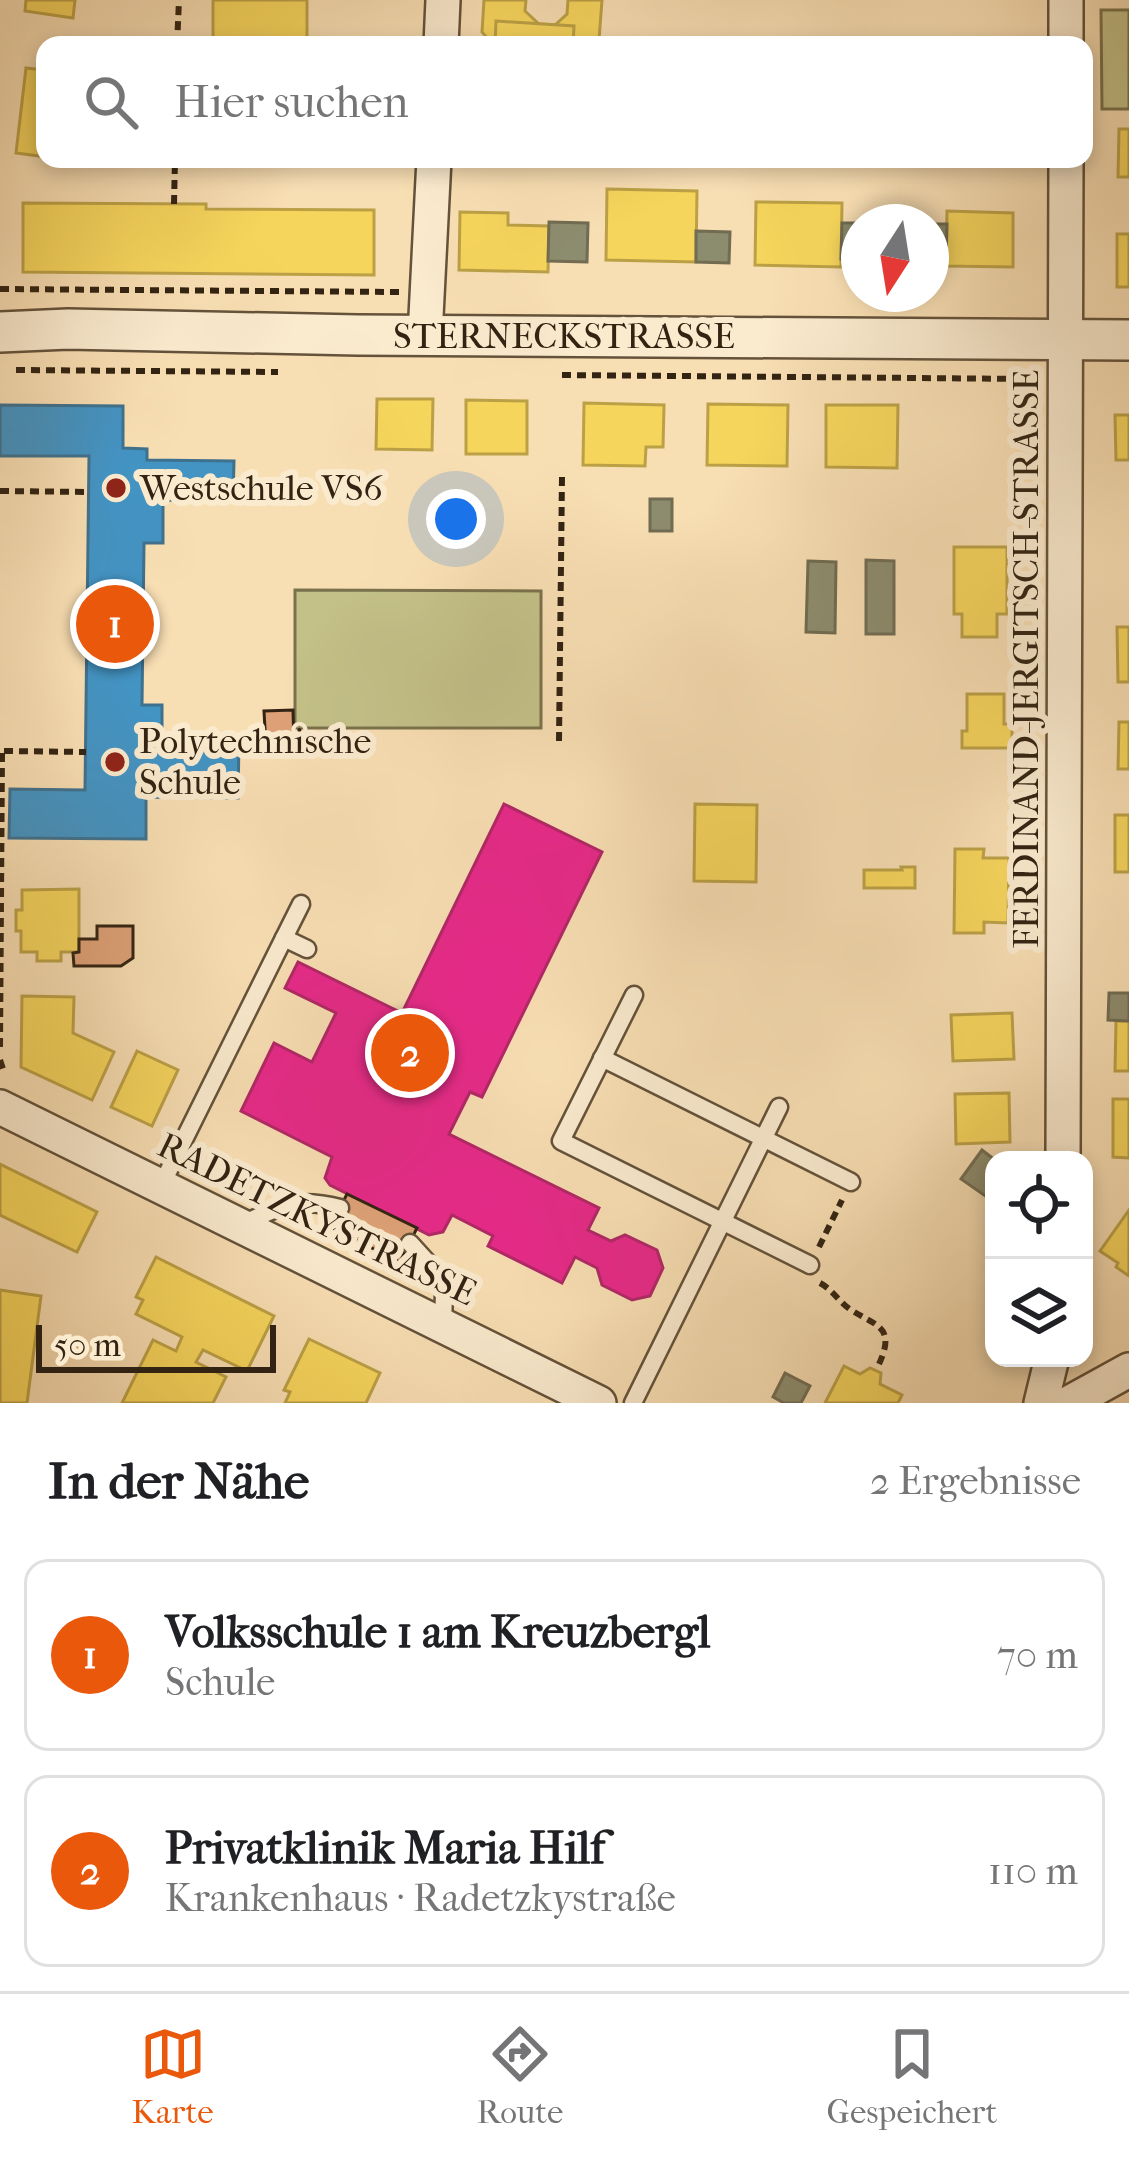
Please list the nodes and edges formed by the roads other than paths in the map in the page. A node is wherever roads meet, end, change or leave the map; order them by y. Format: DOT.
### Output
graph roads {
  1 [pos="443,0"];
  2 [pos="1066,0"];
  3 [pos="441,36"];
  4 [pos="1066,36"];
  5 [pos="434,168"];
  6 [pos="1066,168"];
  7 [pos="0,332"];
  8 [pos="425,336"];
  9 [pos="1066,338"];
  10 [pos="1129,340"];
  11 [pos="301,904"];
  12 [pos="284,938"];
  13 [pos="308,949"];
  14 [pos="634,995"];
  15 [pos="602,1058"];
  16 [pos="0,1107"];
  17 [pos="779,1107"];
  18 [pos="764,1138"];
  19 [pos="1064,1151"];
  20 [pos="851,1182"];
  21 [pos="161,1186"];
  22 [pos="340,1208"];
  23 [pos="722,1221"];
  24 [pos="241,1225"];
  25 [pos="410,1243"];
  26 [pos="810,1265"];
  27 [pos="443,1324"];
  28 [pos="1050,1367"];
  29 [pos="1129,1370"];
  30 [pos="599,1403"];
  31 [pos="633,1403"];
  32 [pos="1041,1403"];
  33 [pos="1069,1403"];
  1 -- 3 [label="street"];
  2 -- 4 [label="street"];
  5 -- 8 [label="street"];
  6 -- 9 [label="street, FERDINAND-JERGITSCH-STRASSE"];
  7 -- 8 [label="street, STERNECKSTRASSE"];
  8 -- 9 [label="street, STERNECKSTRASSE"];
  9 -- 10 [label="street, STERNECKSTRASSE"];
  9 -- 19 [label="street, FERDINAND-JERGITSCH-STRASSE"];
  11 -- 12 [label="lane"];
  12 -- 13 [label="lane"];
  12 -- 21 [label="lane"];
  14 -- 15 [label="lane"];
  15 -- 18 [label="lane"];
  15 -- 23 [label="lane"];
  16 -- 21 [label="street, RADETZKYSTRASSE"];
  17 -- 18 [label="lane"];
  18 -- 20 [label="lane"];
  18 -- 23 [label="lane"];
  21 -- 24 [label="street, RADETZKYSTRASSE"];
  22 -- 24 [label="lane"];
  23 -- 26 [label="lane"];
  23 -- 31 [label="lane"];
  24 -- 27 [label="street, RADETZKYSTRASSE"];
  25 -- 27 [label="lane"];
  27 -- 30 [label="street, RADETZKYSTRASSE"];
  28 -- 32 [label="street"];
  29 -- 33 [label="street"];
}
